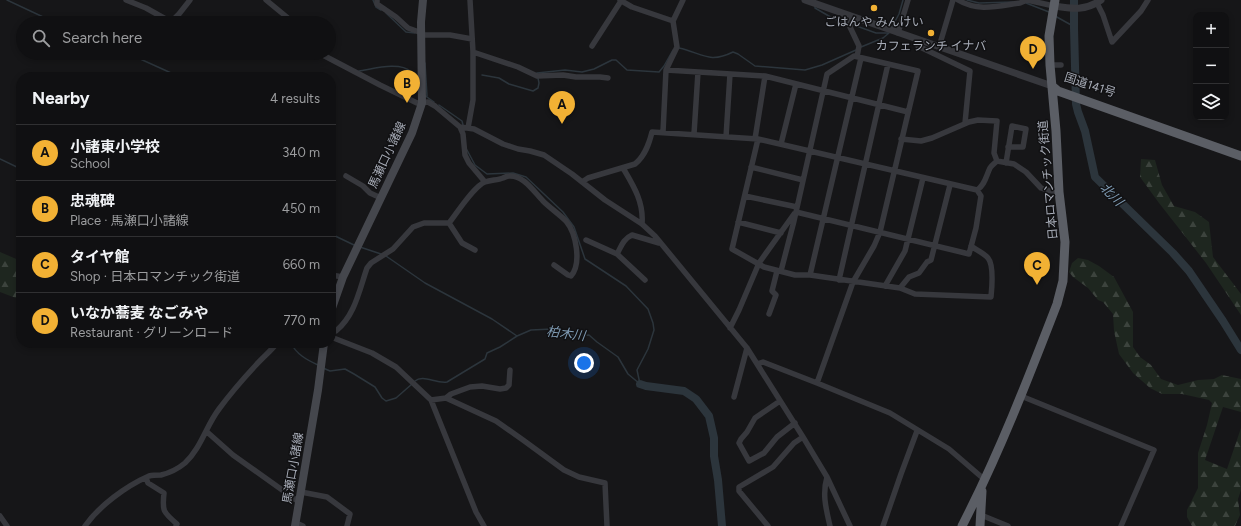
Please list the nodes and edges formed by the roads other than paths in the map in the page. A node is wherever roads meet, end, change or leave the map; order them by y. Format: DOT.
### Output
graph roads {
  1 [pos="126,0"];
  2 [pos="190,0"];
  3 [pos="266,0"];
  4 [pos="377,0"];
  5 [pos="423,0"];
  6 [pos="470,0"];
  7 [pos="621,0"];
  8 [pos="683,0"];
  9 [pos="805,0"];
  10 [pos="908,0"];
  11 [pos="953,0"];
  12 [pos="958,0"];
  13 [pos="1148,0"];
  14 [pos="1036,1"];
  15 [pos="1099,1"];
  16 [pos="1055,3"];
  17 [pos="160,16"];
  18 [pos="177,16"];
  19 [pos="285,16"];
  20 [pos="851,16"];
  21 [pos="673,21"];
  22 [pos="898,33"];
  23 [pos="422,34"];
  24 [pos="472,39"];
  25 [pos="918,40"];
  26 [pos="592,46"];
  27 [pos="939,47"];
  28 [pos="473,52"];
  29 [pos="859,57"];
  30 [pos="332,60"];
  31 [pos="888,64"];
  32 [pos="1061,64"];
  33 [pos="1050,65"];
  34 [pos="666,70"];
  35 [pos="698,72"];
  36 [pos="730,74"];
  37 [pos="765,76"];
  38 [pos="608,78"];
  39 [pos="796,84"];
  40 [pos="1052,86"];
  41 [pos="822,91"];
  42 [pos="851,98"];
  43 [pos="422,103"];
  44 [pos="878,105"];
  45 [pos="908,112"];
  46 [pos="965,123"];
  47 [pos="460,127"];
  48 [pos="468,128"];
  49 [pos="663,132"];
  50 [pos="694,134"];
  51 [pos="726,137"];
  52 [pos="757,139"];
  53 [pos="901,139"];
  54 [pos="781,144"];
  55 [pos="1008,147"];
  56 [pos="809,150"];
  57 [pos="1241,156"];
  58 [pos="837,157"];
  59 [pos="997,161"];
  60 [pos="1006,163"];
  61 [pos="865,164"];
  62 [pos="751,167"];
  63 [pos="623,168"];
  64 [pos="894,171"];
  65 [pos="346,176"];
  66 [pos="923,178"];
  67 [pos="803,180"];
  68 [pos="485,182"];
  69 [pos="582,182"];
  70 [pos="950,185"];
  71 [pos="976,190"];
  72 [pos="1059,192"];
  73 [pos="744,196"];
  74 [pos="381,198"];
  75 [pos="796,210"];
  76 [pos="823,219"];
  77 [pos="738,222"];
  78 [pos="449,223"];
  79 [pos="642,224"];
  80 [pos="851,225"];
  81 [pos="880,232"];
  82 [pos="781,233"];
  83 [pos="908,239"];
  84 [pos="586,240"];
  85 [pos="659,243"];
  86 [pos="936,245"];
  87 [pos="971,246"];
  88 [pos="475,250"];
  89 [pos="617,254"];
  90 [pos="759,263"];
  91 [pos="554,266"];
  92 [pos="779,271"];
  93 [pos="810,275"];
  94 [pos="336,276"];
  95 [pos="343,277"];
  96 [pos="645,280"];
  97 [pos="839,280"];
  98 [pos="853,282"];
  99 [pos="885,286"];
  100 [pos="900,288"];
  101 [pos="336,297"];
  102 [pos="769,314"];
  103 [pos="730,328"];
  104 [pos="336,331"];
  105 [pos="336,339"];
  106 [pos="272,348"];
  107 [pos="323,348"];
  108 [pos="747,348"];
  109 [pos="757,364"];
  110 [pos="510,370"];
  111 [pos="817,383"];
  112 [pos="734,396"];
  113 [pos="1020,396"];
  114 [pos="446,398"];
  115 [pos="431,400"];
  116 [pos="780,401"];
  117 [pos="795,423"];
  118 [pos="206,431"];
  119 [pos="918,431"];
  120 [pos="803,436"];
  121 [pos="827,477"];
  122 [pos="146,478"];
  123 [pos="984,484"];
  124 [pos="301,492"];
  125 [pos="299,502"];
  126 [pos="981,515"];
  127 [pos="0,516"];
  128 [pos="177,525"];
  129 [pos="298,525"];
  130 [pos="7,526"];
  131 [pos="85,526"];
  132 [pos="348,526"];
  133 [pos="484,526"];
  134 [pos="607,526"];
  135 [pos="768,526"];
  136 [pos="830,526"];
  137 [pos="850,526"];
  138 [pos="883,526"];
  139 [pos="962,526"];
  140 [pos="979,526"];
  141 [pos="1008,526"];
  142 [pos="1121,526"];
  1 -- 17 [label="street"];
  2 -- 18 [label="street"];
  3 -- 19 [label="street"];
  4 -- 23 [label="street"];
  5 -- 23 [label="main road, 馬瀬口小諸線"];
  6 -- 24 [label="street"];
  7 -- 21 [label="street"];
  7 -- 26 [label="street"];
  8 -- 21 [label="street"];
  9 -- 20 [label="street"];
  10 -- 22 [label="street"];
  11 -- 27 [label="street"];
  12 -- 14 [label="street"];
  13 -- 15 [label="street"];
  14 -- 16 [label="street"];
  15 -- 16 [label="street"];
  16 -- 33 [label="highway, 日本ロマンチック街道"];
  20 -- 22 [label="street"];
  20 -- 29 [label="street"];
  21 -- 34 [label="street"];
  22 -- 25 [label="street"];
  23 -- 24 [label="street"];
  23 -- 43 [label="main road, 馬瀬口小諸線"];
  24 -- 28 [label="street"];
  25 -- 27 [label="street"];
  25 -- 46 [label="street"];
  27 -- 40 [label="street"];
  28 -- 38 [label="street"];
  28 -- 48 [label="street"];
  29 -- 31 [label="street"];
  29 -- 41 [label="street"];
  29 -- 42 [label="street"];
  30 -- 43 [label="street"];
  31 -- 44 [label="street"];
  31 -- 45 [label="street"];
  32 -- 33 [label="street"];
  33 -- 40 [label="highway, 日本ロマンチック街道"];
  34 -- 35 [label="street"];
  34 -- 49 [label="street"];
  35 -- 36 [label="street"];
  35 -- 50 [label="street"];
  36 -- 37 [label="street"];
  36 -- 51 [label="street"];
  37 -- 39 [label="street"];
  37 -- 52 [label="street"];
  39 -- 41 [label="street"];
  39 -- 54 [label="street"];
  40 -- 57 [label="highway, 国道141号"];
  40 -- 72 [label="highway, 日本ロマンチック街道"];
  41 -- 42 [label="street"];
  41 -- 56 [label="street"];
  42 -- 44 [label="street"];
  42 -- 58 [label="street"];
  43 -- 47 [label="street"];
  43 -- 74 [label="main road, 馬瀬口小諸線"];
  44 -- 45 [label="street"];
  44 -- 61 [label="street"];
  45 -- 53 [label="street"];
  46 -- 53 [label="street"];
  46 -- 59 [label="street"];
  47 -- 48 [label="street"];
  47 -- 68 [label="street"];
  48 -- 69 [label="street"];
  49 -- 50 [label="street"];
  49 -- 63 [label="street"];
  50 -- 51 [label="street"];
  51 -- 52 [label="street"];
  52 -- 54 [label="street"];
  52 -- 62 [label="street"];
  53 -- 64 [label="street"];
  54 -- 56 [label="street"];
  55 -- 60 [label="street"];
  56 -- 58 [label="street"];
  56 -- 67 [label="street"];
  58 -- 61 [label="street"];
  58 -- 76 [label="street"];
  59 -- 60 [label="street"];
  59 -- 71 [label="street"];
  60 -- 72 [label="street"];
  61 -- 64 [label="street"];
  61 -- 80 [label="street"];
  62 -- 67 [label="street"];
  62 -- 73 [label="street"];
  63 -- 69 [label="street"];
  63 -- 79 [label="street"];
  64 -- 66 [label="street"];
  64 -- 81 [label="street"];
  65 -- 74 [label="street"];
  66 -- 70 [label="street"];
  66 -- 83 [label="street"];
  67 -- 75 [label="street"];
  68 -- 78 [label="street"];
  68 -- 91 [label="street"];
  69 -- 79 [label="street"];
  70 -- 71 [label="street"];
  70 -- 86 [label="street"];
  71 -- 87 [label="street"];
  72 -- 113 [label="highway, 日本ロマンチック街道"];
  73 -- 75 [label="street"];
  73 -- 77 [label="street"];
  74 -- 95 [label="main road, 馬瀬口小諸線"];
  75 -- 76 [label="street"];
  75 -- 82 [label="street"];
  75 -- 92 [label="street"];
  76 -- 80 [label="street"];
  76 -- 93 [label="street"];
  77 -- 82 [label="street"];
  77 -- 90 [label="street"];
  78 -- 88 [label="street"];
  78 -- 104 [label="street"];
  79 -- 85 [label="street"];
  80 -- 81 [label="street"];
  80 -- 97 [label="street"];
  81 -- 83 [label="street"];
  81 -- 98 [label="street"];
  82 -- 90 [label="street"];
  83 -- 86 [label="street"];
  83 -- 99 [label="street"];
  84 -- 89 [label="street"];
  85 -- 89 [label="street"];
  85 -- 103 [label="street"];
  86 -- 87 [label="street"];
  86 -- 100 [label="street"];
  87 -- 100 [label="street"];
  89 -- 96 [label="street"];
  90 -- 92 [label="street"];
  90 -- 103 [label="street"];
  92 -- 93 [label="street"];
  92 -- 102 [label="street"];
  93 -- 97 [label="street"];
  94 -- 95 [label="street"];
  95 -- 101 [label="main road, 馬瀬口小諸線"];
  97 -- 98 [label="street"];
  98 -- 99 [label="street"];
  98 -- 111 [label="street"];
  99 -- 100 [label="street"];
  103 -- 108 [label="street"];
  105 -- 115 [label="street"];
  106 -- 118 [label="street"];
  107 -- 124 [label="main road, 馬瀬口小諸線"];
  108 -- 109 [label="street"];
  108 -- 112 [label="street"];
  109 -- 111 [label="street"];
  109 -- 116 [label="street"];
  110 -- 114 [label="street"];
  111 -- 119 [label="street"];
  113 -- 123 [label="highway, 日本ロマンチック街道"];
  113 -- 142 [label="street"];
  114 -- 115 [label="street"];
  114 -- 134 [label="street"];
  115 -- 133 [label="street"];
  116 -- 117 [label="street"];
  116 -- 117 [label="street"];
  117 -- 120 [label="street"];
  118 -- 122 [label="street"];
  118 -- 125 [label="street"];
  119 -- 123 [label="street"];
  119 -- 138 [label="street"];
  120 -- 121 [label="street"];
  120 -- 135 [label="street"];
  121 -- 136 [label="street"];
  121 -- 137 [label="street"];
  122 -- 128 [label="street"];
  122 -- 131 [label="street"];
  123 -- 126 [label="highway"];
  123 -- 139 [label="highway, 日本ロマンチック街道"];
  124 -- 125 [label="main road, 馬瀬口小諸線"];
  124 -- 132 [label="street"];
  125 -- 129 [label="main road, 馬瀬口小諸線"];
  126 -- 140 [label="highway"];
  126 -- 141 [label="street"];
  127 -- 130 [label="street"];
  139 -- 140 [label="highway"];
}
